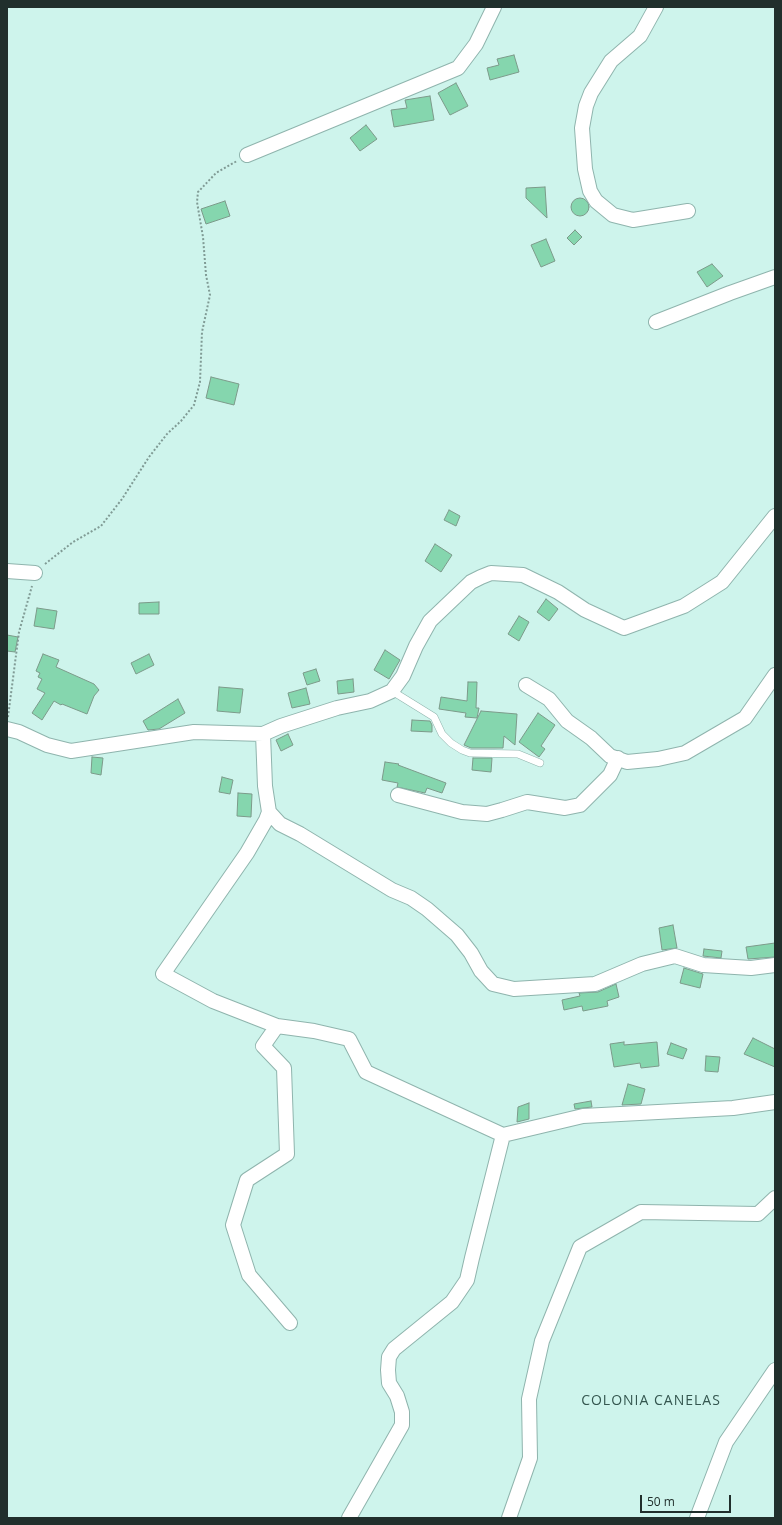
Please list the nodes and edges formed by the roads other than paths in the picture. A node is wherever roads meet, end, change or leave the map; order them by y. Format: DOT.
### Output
graph roads {
  1 [pos="494,7"];
  2 [pos="656,7"];
  3 [pos="247,155"];
  4 [pos="688,211"];
  5 [pos="775,277"];
  6 [pos="656,322"];
  7 [pos="775,516"];
  8 [pos="7,571"];
  9 [pos="35,573"];
  10 [pos="775,675"];
  11 [pos="526,685"];
  12 [pos="392,691"];
  13 [pos="7,729"];
  14 [pos="263,734"];
  15 [pos="618,758"];
  16 [pos="540,763"];
  17 [pos="398,794"];
  18 [pos="269,812"];
  19 [pos="775,965"];
  20 [pos="277,1026"];
  21 [pos="775,1102"];
  22 [pos="503,1135"];
  23 [pos="775,1198"];
  24 [pos="290,1323"];
  25 [pos="775,1370"];
  26 [pos="349,1518"];
  27 [pos="508,1518"];
  28 [pos="697,1518"];
  1 -- 3 [label="street"];
  2 -- 4 [label="street"];
  5 -- 6 [label="street"];
  7 -- 12 [label="street"];
  8 -- 9 [label="street"];
  10 -- 15 [label="street"];
  11 -- 15 [label="street"];
  12 -- 14 [label="street"];
  12 -- 16 [label="lane"];
  13 -- 14 [label="street"];
  14 -- 18 [label="street"];
  15 -- 17 [label="street"];
  18 -- 19 [label="street"];
  18 -- 20 [label="street"];
  20 -- 22 [label="street"];
  20 -- 24 [label="street"];
  21 -- 22 [label="street"];
  22 -- 26 [label="street"];
  23 -- 27 [label="street"];
  25 -- 28 [label="street"];
}
